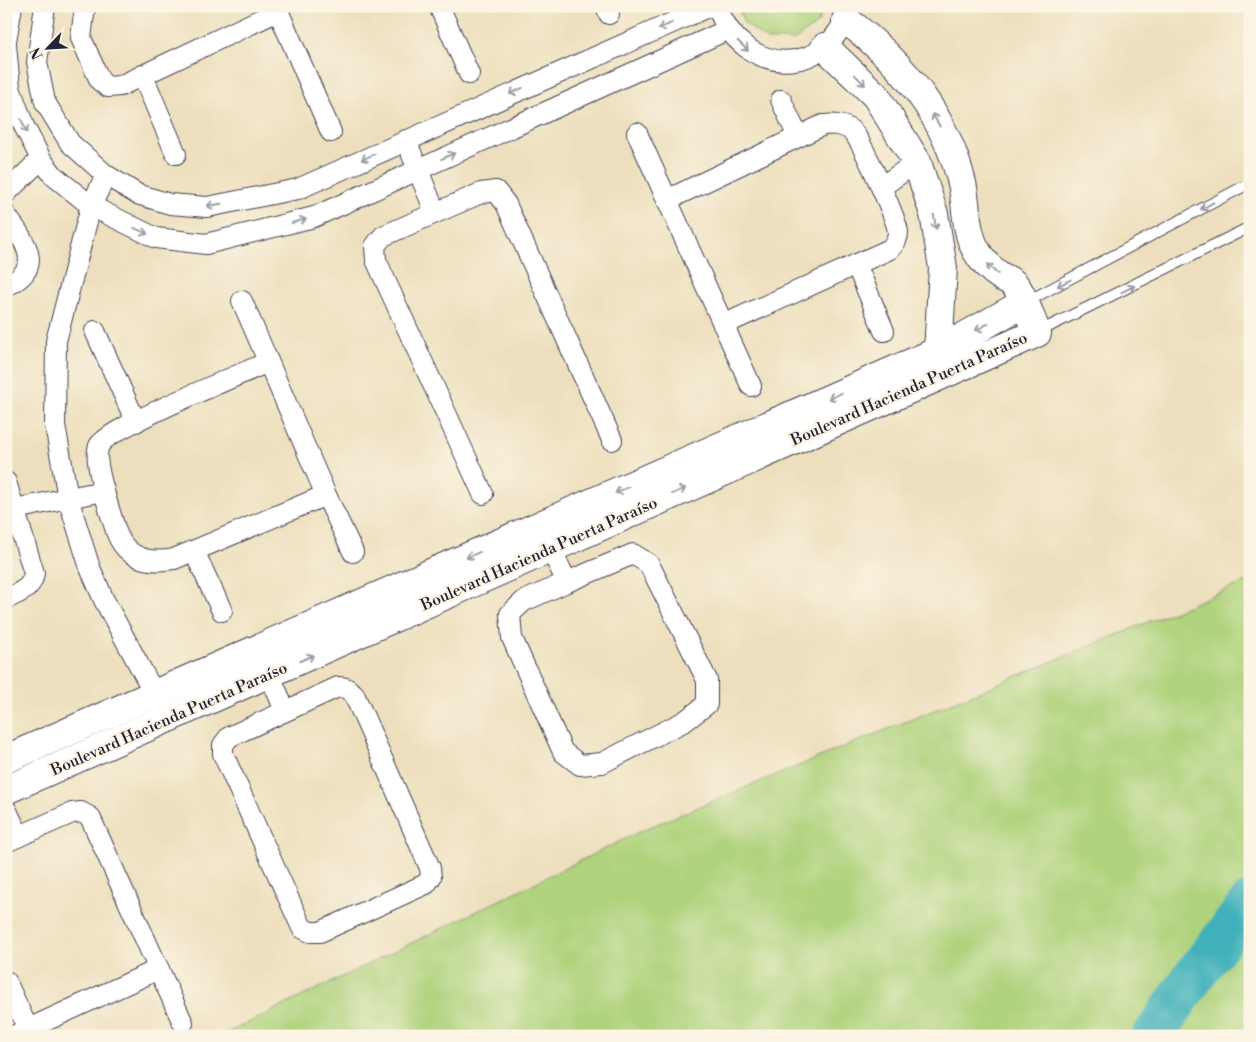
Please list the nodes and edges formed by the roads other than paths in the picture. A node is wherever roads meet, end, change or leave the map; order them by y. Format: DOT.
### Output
graph roads {
  1 [pos="12,6"];
  2 [pos="46,6"];
  3 [pos="85,6"];
  4 [pos="439,6"];
  5 [pos="710,6"];
  6 [pos="717,6"];
  7 [pos="277,9"];
  8 [pos="848,13"];
  9 [pos="727,30"];
  10 [pos="6,43"];
  11 [pos="825,47"];
  12 [pos="469,74"];
  13 [pos="143,76"];
  14 [pos="781,100"];
  15 [pos="331,132"];
  16 [pos="637,133"];
  17 [pos="798,137"];
  18 [pos="406,140"];
  19 [pos="176,154"];
  20 [pos="41,159"];
  21 [pos="917,162"];
  22 [pos="418,170"];
  23 [pos="106,175"];
  24 [pos="1250,183"];
  25 [pos="881,187"];
  26 [pos="6,193"];
  27 [pos="667,200"];
  28 [pos="92,206"];
  29 [pos="435,212"];
  30 [pos="6,215"];
  31 [pos="1250,227"];
  32 [pos="856,264"];
  33 [pos="6,286"];
  34 [pos="242,301"];
  35 [pos="1024,303"];
  36 [pos="723,325"];
  37 [pos="95,331"];
  38 [pos="884,331"];
  39 [pos="1037,333"];
  40 [pos="938,351"];
  41 [pos="268,362"];
  42 [pos="751,386"];
  43 [pos="136,422"];
  44 [pos="612,440"];
  45 [pos="6,482"];
  46 [pos="104,491"];
  47 [pos="483,494"];
  48 [pos="326,495"];
  49 [pos="68,498"];
  50 [pos="15,509"];
  51 [pos="544,537"];
  52 [pos="194,551"];
  53 [pos="353,552"];
  54 [pos="568,582"];
  55 [pos="6,598"];
  56 [pos="222,611"];
  57 [pos="270,675"];
  58 [pos="156,694"];
  59 [pos="285,711"];
  60 [pos="167,720"];
  61 [pos="6,759"];
  62 [pos="6,790"];
  63 [pos="6,809"];
  64 [pos="12,839"];
  65 [pos="159,969"];
  66 [pos="6,981"];
  67 [pos="183,1023"];
  68 [pos="20,1032"];
  1 -- 10 [label="street"];
  2 -- 23 [label="street"];
  3 -- 13 [label="street"];
  4 -- 12 [label="street"];
  5 -- 18 [label="street, one-way"];
  6 -- 9 [label="street"];
  7 -- 13 [label="street"];
  7 -- 15 [label="street"];
  8 -- 11 [label="street"];
  35 -- 8 [label="street, one-way"];
  9 -- 11 [label="street, one-way"];
  22 -- 9 [label="street, one-way"];
  10 -- 20 [label="street, one-way"];
  11 -- 21 [label="street, one-way"];
  13 -- 19 [label="street"];
  14 -- 17 [label="street"];
  16 -- 27 [label="street"];
  17 -- 25 [label="street"];
  17 -- 27 [label="street"];
  18 -- 22 [label="street"];
  18 -- 23 [label="street, one-way"];
  20 -- 26 [label="street"];
  20 -- 28 [label="street"];
  21 -- 25 [label="street"];
  21 -- 40 [label="street, one-way"];
  28 -- 22 [label="street, one-way"];
  22 -- 29 [label="street"];
  23 -- 28 [label="street"];
  24 -- 35 [label="lane, one-way"];
  25 -- 32 [label="street"];
  27 -- 36 [label="street"];
  28 -- 49 [label="street"];
  29 -- 44 [label="street"];
  29 -- 47 [label="street"];
  30 -- 33 [label="street"];
  39 -- 31 [label="lane, one-way"];
  32 -- 36 [label="street"];
  32 -- 38 [label="street"];
  34 -- 41 [label="street"];
  35 -- 39 [label="street, Boulevard Hacienda Puerta Paraíso"];
  35 -- 40 [label="street, Boulevard Hacienda Puerta Paraíso, one-way"];
  36 -- 42 [label="street"];
  37 -- 43 [label="street"];
  51 -- 39 [label="street, Boulevard Hacienda Puerta Paraíso, one-way"];
  40 -- 51 [label="street, Boulevard Hacienda Puerta Paraíso, one-way"];
  41 -- 43 [label="street"];
  41 -- 48 [label="street"];
  43 -- 46 [label="street"];
  45 -- 50 [label="street"];
  46 -- 49 [label="street"];
  46 -- 52 [label="street"];
  48 -- 52 [label="street"];
  48 -- 53 [label="street"];
  49 -- 50 [label="street"];
  49 -- 58 [label="street"];
  50 -- 55 [label="street"];
  51 -- 54 [label="street"];
  57 -- 51 [label="street, Boulevard Hacienda Puerta Paraíso, one-way"];
  51 -- 58 [label="street, Boulevard Hacienda Puerta Paraíso, one-way"];
  52 -- 56 [label="street"];
  54 -- 54 [label="street"];
  57 -- 59 [label="street"];
  57 -- 60 [label="street, Boulevard Hacienda Puerta Paraíso"];
  58 -- 60 [label="street"];
  58 -- 61 [label="street, Boulevard Hacienda Puerta Paraíso"];
  59 -- 59 [label="street"];
  60 -- 62 [label="street, Boulevard Hacienda Puerta Paraíso"];
  63 -- 64 [label="street"];
  64 -- 65 [label="street"];
  65 -- 67 [label="street"];
  65 -- 68 [label="street"];
  66 -- 68 [label="street"];
}
